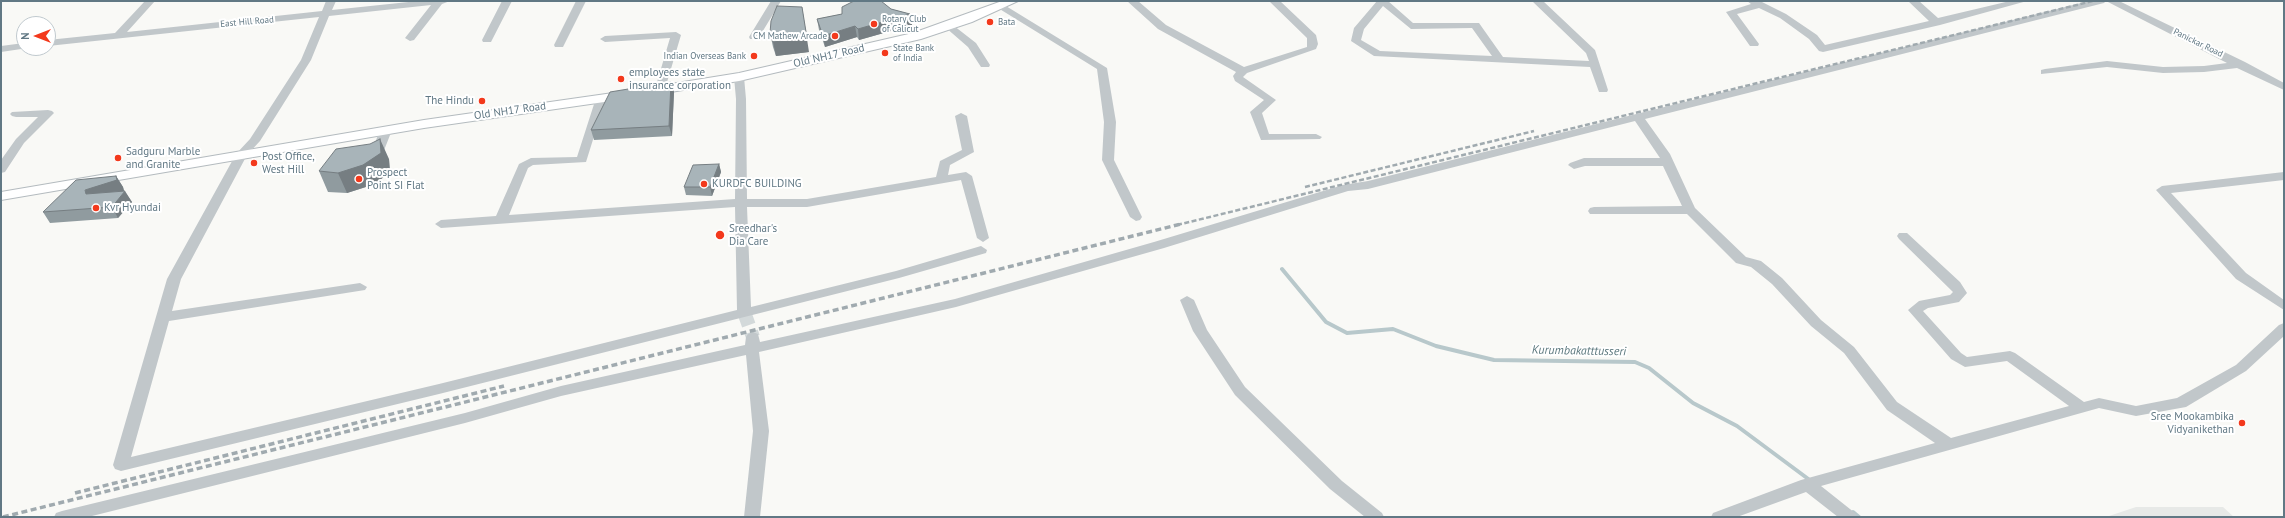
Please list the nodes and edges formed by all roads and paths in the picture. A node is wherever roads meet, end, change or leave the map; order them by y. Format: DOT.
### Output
graph roads {
  1 [pos="150,1"];
  2 [pos="331,1"];
  3 [pos="442,1"];
  4 [pos="507,1"];
  5 [pos="581,1"];
  6 [pos="776,1"];
  7 [pos="1132,1"];
  8 [pos="1274,1"];
  9 [pos="1382,1"];
  10 [pos="1537,1"];
  11 [pos="1913,1"];
  12 [pos="2022,1"];
  13 [pos="2101,1"];
  14 [pos="2111,1"];
  15 [pos="1006,3"];
  16 [pos="1756,3"];
  17 [pos="326,14"];
  18 [pos="1937,23"];
  19 [pos="949,25"];
  20 [pos="119,34"];
  21 [pos="754,37"];
  22 [pos="410,38"];
  23 [pos="605,39"];
  24 [pos="487,40"];
  25 [pos="56,42"];
  26 [pos="1754,44"];
  27 [pos="559,45"];
  28 [pos="16,47"];
  29 [pos="1,49"];
  30 [pos="1500,60"];
  31 [pos="1595,64"];
  32 [pos="2241,64"];
  33 [pos="985,65"];
  34 [pos="1243,71"];
  35 [pos="2045,72"];
  36 [pos="740,77"];
  37 [pos="2284,87"];
  38 [pos="660,89"];
  39 [pos="1603,90"];
  40 [pos="600,98"];
  41 [pos="16,114"];
  42 [pos="961,116"];
  43 [pos="1638,117"];
  44 [pos="386,130"];
  45 [pos="1316,137"];
  46 [pos="242,154"];
  47 [pos="375,160"];
  48 [pos="1667,162"];
  49 [pos="1574,165"];
  50 [pos="1,168"];
  51 [pos="2284,176"];
  52 [pos="942,180"];
  53 [pos="1,196"];
  54 [pos="741,202"];
  55 [pos="1690,210"];
  56 [pos="1594,211"];
  57 [pos="1136,217"];
  58 [pos="501,219"];
  59 [pos="441,224"];
  60 [pos="1902,236"];
  61 [pos="360,287"];
  62 [pos="1187,300"];
  63 [pos="2284,306"];
  64 [pos="744,312"];
  65 [pos="164,317"];
  66 [pos="2281,335"];
  67 [pos="753,342"];
  68 [pos="2083,409"];
  69 [pos="1948,444"];
  70 [pos="1807,484"];
  71 [pos="102,512"];
  72 [pos="62,517"];
  73 [pos="752,517"];
  74 [pos="1376,517"];
  75 [pos="1719,517"];
  76 [pos="1849,517"];
  1 -- 20 [label="street"];
  2 -- 17 [label="street"];
  3 -- 17 [label="street, East Hill Road"];
  3 -- 22 [label="street"];
  4 -- 24 [label="street"];
  5 -- 27 [label="street"];
  6 -- 21 [label="street"];
  7 -- 34 [label="street"];
  8 -- 34 [label="street"];
  9 -- 30 [label="street"];
  9 -- 30 [label="street"];
  10 -- 31 [label="street"];
  11 -- 18 [label="street"];
  12 -- 18 [label="street"];
  13 -- 43 [label="street"];
  14 -- 32 [label="street, Panickar Road"];
  15 -- 19 [label="main road, Old NH17 Road"];
  15 -- 57 [label="street"];
  16 -- 18 [label="street"];
  16 -- 26 [label="street"];
  17 -- 20 [label="street, East Hill Road"];
  17 -- 46 [label="street"];
  19 -- 33 [label="street"];
  19 -- 36 [label="main road, Old NH17 Road"];
  20 -- 25 [label="street, East Hill Road"];
  23 -- 38 [label="street"];
  28 -- 29 [label="street"];
  30 -- 31 [label="street"];
  31 -- 39 [label="street"];
  32 -- 35 [label="street"];
  32 -- 37 [label="street, Panickar Road"];
  34 -- 45 [label="street"];
  36 -- 38 [label="main road, Old NH17 Road"];
  36 -- 54 [label="street"];
  38 -- 40 [label="main road, Old NH17 Road"];
  40 -- 44 [label="main road, Old NH17 Road"];
  40 -- 58 [label="street"];
  41 -- 50 [label="street"];
  42 -- 52 [label="street"];
  43 -- 48 [label="street"];
  43 -- 67 [label="street"];
  44 -- 46 [label="main road, Old NH17 Road"];
  44 -- 47 [label="street"];
  46 -- 53 [label="main road, Old NH17 Road"];
  46 -- 65 [label="street"];
  48 -- 49 [label="street"];
  48 -- 55 [label="street"];
  51 -- 63 [label="street"];
  52 -- 54 [label="street"];
  52 -- 64 [label="street"];
  54 -- 58 [label="street"];
  54 -- 64 [label="street"];
  55 -- 56 [label="street"];
  55 -- 69 [label="street"];
  58 -- 59 [label="street"];
  60 -- 68 [label="street"];
  61 -- 65 [label="street"];
  62 -- 74 [label="street"];
  64 -- 65 [label="street"];
  66 -- 68 [label="street"];
  67 -- 71 [label="street"];
  67 -- 73 [label="street"];
  68 -- 69 [label="street"];
  69 -- 70 [label="street"];
  70 -- 75 [label="street"];
  70 -- 76 [label="street"];
  71 -- 72 [label="street"];
}
